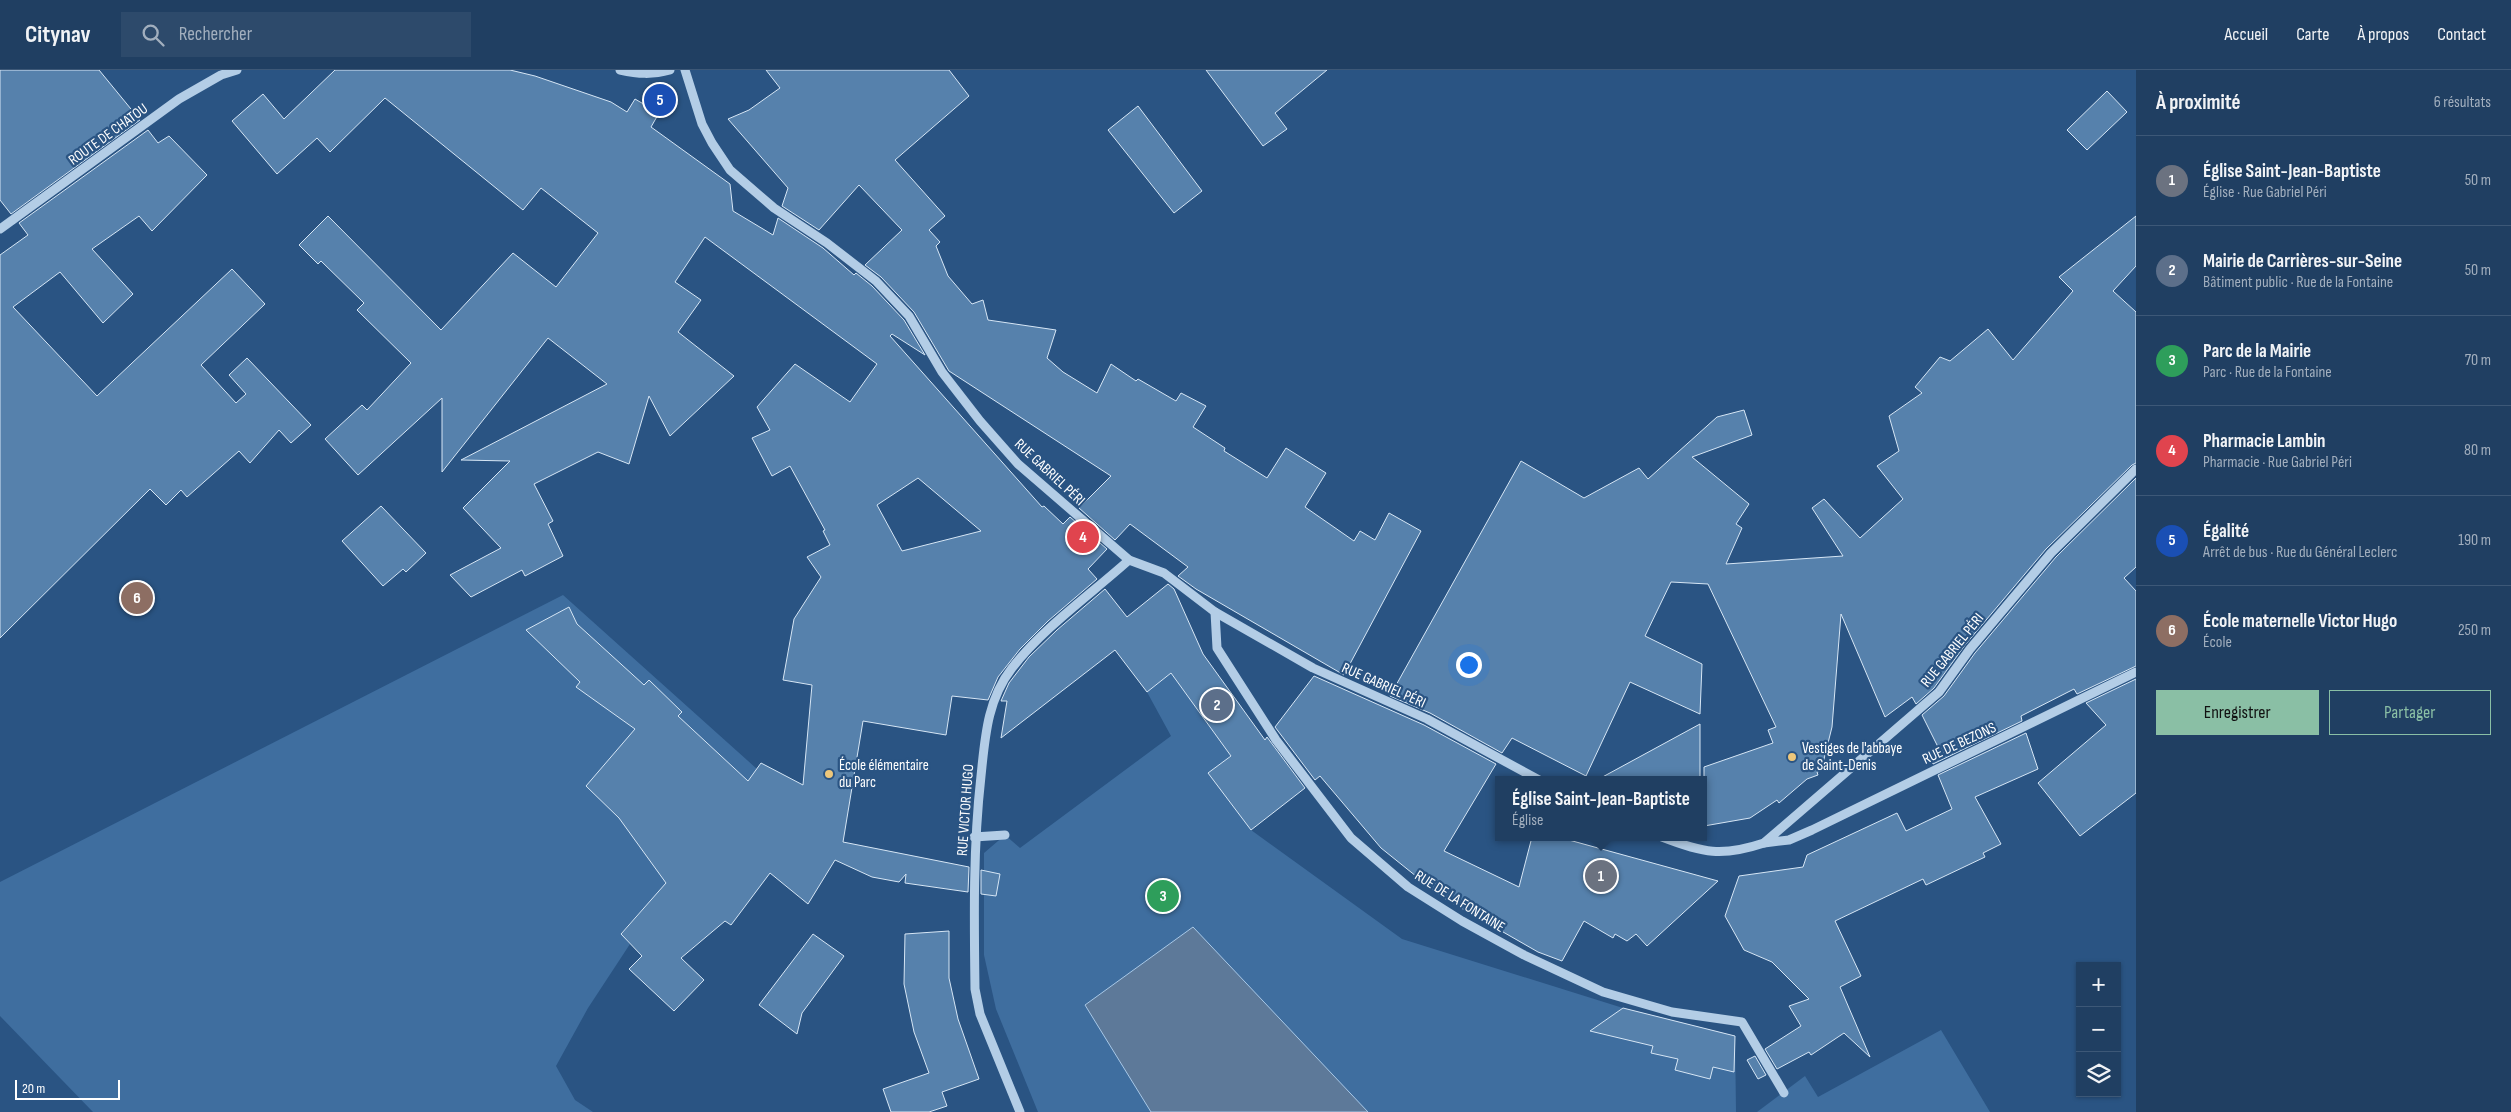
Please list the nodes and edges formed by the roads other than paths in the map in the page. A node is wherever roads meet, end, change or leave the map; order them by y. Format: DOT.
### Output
graph roads {
  1 [pos="237,70"];
  2 [pos="620,70"];
  3 [pos="670,70"];
  4 [pos="685,70"];
  5 [pos="219,73"];
  6 [pos="0,229"];
  7 [pos="2136,470"];
  8 [pos="1129,560"];
  9 [pos="1216,612"];
  10 [pos="2136,672"];
  11 [pos="1532,776"];
  12 [pos="1004,835"];
  13 [pos="974,837"];
  14 [pos="1673,841"];
  15 [pos="1764,842"];
  16 [pos="1784,1093"];
  17 [pos="1020,1112"];
  1 -- 5 [label="street, ROUTE DE CHATOU"];
  2 -- 3 [label="street"];
  4 -- 8 [label="street, RUE GABRIEL PÉRI"];
  5 -- 6 [label="street, ROUTE DE CHATOU"];
  7 -- 15 [label="street, RUE GABRIEL PÉRI"];
  8 -- 9 [label="street, RUE GABRIEL PÉRI"];
  8 -- 13 [label="street, RUE VICTOR HUGO"];
  9 -- 11 [label="street, RUE GABRIEL PÉRI"];
  9 -- 16 [label="street, RUE DE LA FONTAINE"];
  10 -- 15 [label="street, RUE DE BEZONS"];
  12 -- 13 [label="street"];
  13 -- 17 [label="street, RUE VICTOR HUGO"];
  14 -- 15 [label="street, RUE GABRIEL PÉRI"];
}
